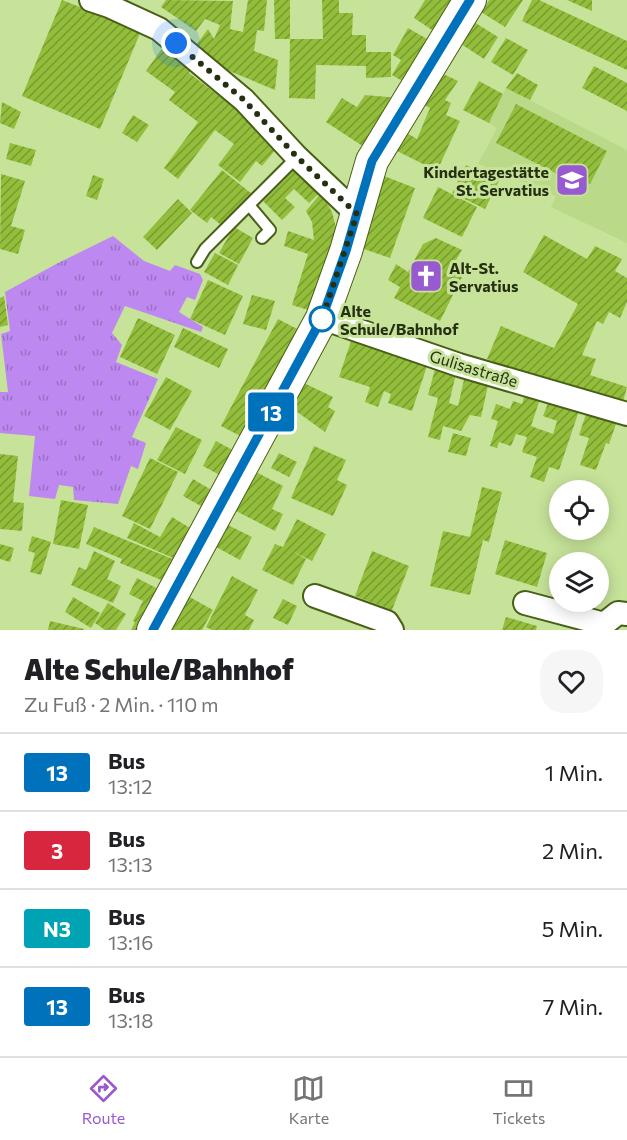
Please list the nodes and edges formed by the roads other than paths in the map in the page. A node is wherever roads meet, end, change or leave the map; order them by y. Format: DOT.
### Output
graph roads {
  1 [pos="470,0"];
  2 [pos="104,2"];
  3 [pos="297,157"];
  4 [pos="249,206"];
  5 [pos="357,214"];
  6 [pos="262,238"];
  7 [pos="197,262"];
  8 [pos="322,318"];
  9 [pos="627,414"];
  10 [pos="315,596"];
  11 [pos="525,603"];
  12 [pos="627,614"];
  13 [pos="602,627"];
  14 [pos="153,630"];
  15 [pos="392,630"];
  1 -- 5 [label="street"];
  2 -- 3 [label="street"];
  3 -- 4 [label="lane"];
  3 -- 5 [label="street"];
  4 -- 6 [label="lane"];
  4 -- 7 [label="lane"];
  5 -- 8 [label="street"];
  8 -- 9 [label="street, Gulisastraße"];
  8 -- 14 [label="street"];
  10 -- 15 [label="street"];
  11 -- 13 [label="street"];
  12 -- 13 [label="street"];
}
